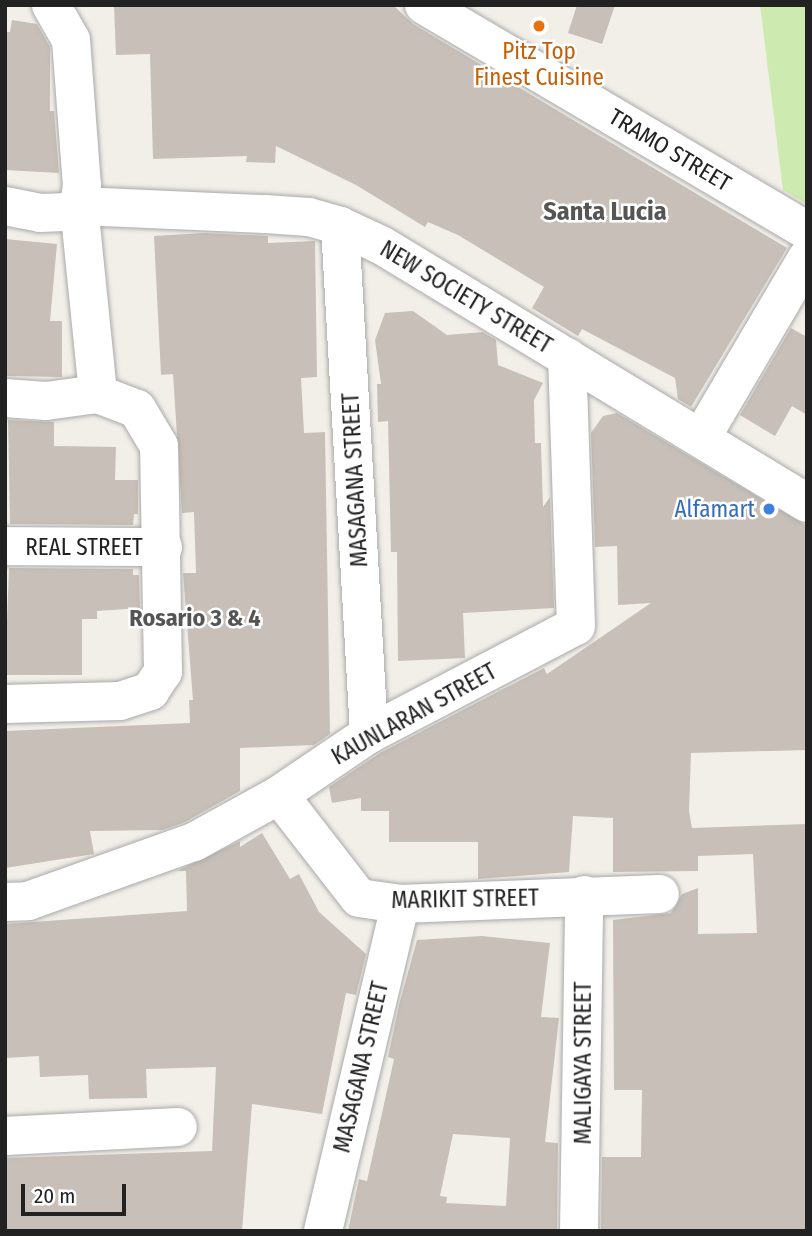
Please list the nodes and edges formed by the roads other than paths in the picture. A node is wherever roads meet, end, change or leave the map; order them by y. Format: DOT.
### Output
graph roads {
  1 [pos="51,5"];
  2 [pos="424,5"];
  3 [pos="5,206"];
  4 [pos="79,206"];
  5 [pos="340,226"];
  6 [pos="807,231"];
  7 [pos="807,258"];
  8 [pos="567,358"];
  9 [pos="98,394"];
  10 [pos="5,398"];
  11 [pos="701,438"];
  12 [pos="807,503"];
  13 [pos="5,546"];
  14 [pos="163,547"];
  15 [pos="5,704"];
  16 [pos="369,734"];
  17 [pos="279,795"];
  18 [pos="660,894"];
  19 [pos="584,895"];
  20 [pos="5,902"];
  21 [pos="400,904"];
  22 [pos="178,1127"];
  23 [pos="5,1136"];
  24 [pos="323,1231"];
  25 [pos="579,1231"];
  1 -- 4 [label="street"];
  2 -- 6 [label="street, TRAMO STREET"];
  3 -- 4 [label="street, NEW SOCIETY STREET"];
  4 -- 5 [label="street, NEW SOCIETY STREET"];
  4 -- 9 [label="street"];
  5 -- 8 [label="street, NEW SOCIETY STREET"];
  5 -- 16 [label="street, MASAGANA STREET"];
  7 -- 11 [label="street"];
  8 -- 11 [label="street, NEW SOCIETY STREET"];
  8 -- 16 [label="street, KAUNLARAN STREET"];
  9 -- 10 [label="street"];
  9 -- 14 [label="street"];
  11 -- 12 [label="street, NEW SOCIETY STREET"];
  13 -- 14 [label="street, REAL STREET"];
  14 -- 15 [label="street"];
  16 -- 17 [label="street, KAUNLARAN STREET"];
  17 -- 20 [label="street, KAUNLARAN STREET"];
  17 -- 21 [label="street, MARIKIT STREET"];
  18 -- 19 [label="street, MARIKIT STREET"];
  19 -- 21 [label="street, MARIKIT STREET"];
  19 -- 25 [label="street, MALIGAYA STREET"];
  21 -- 24 [label="street, MASAGANA STREET"];
  22 -- 23 [label="street"];
}
